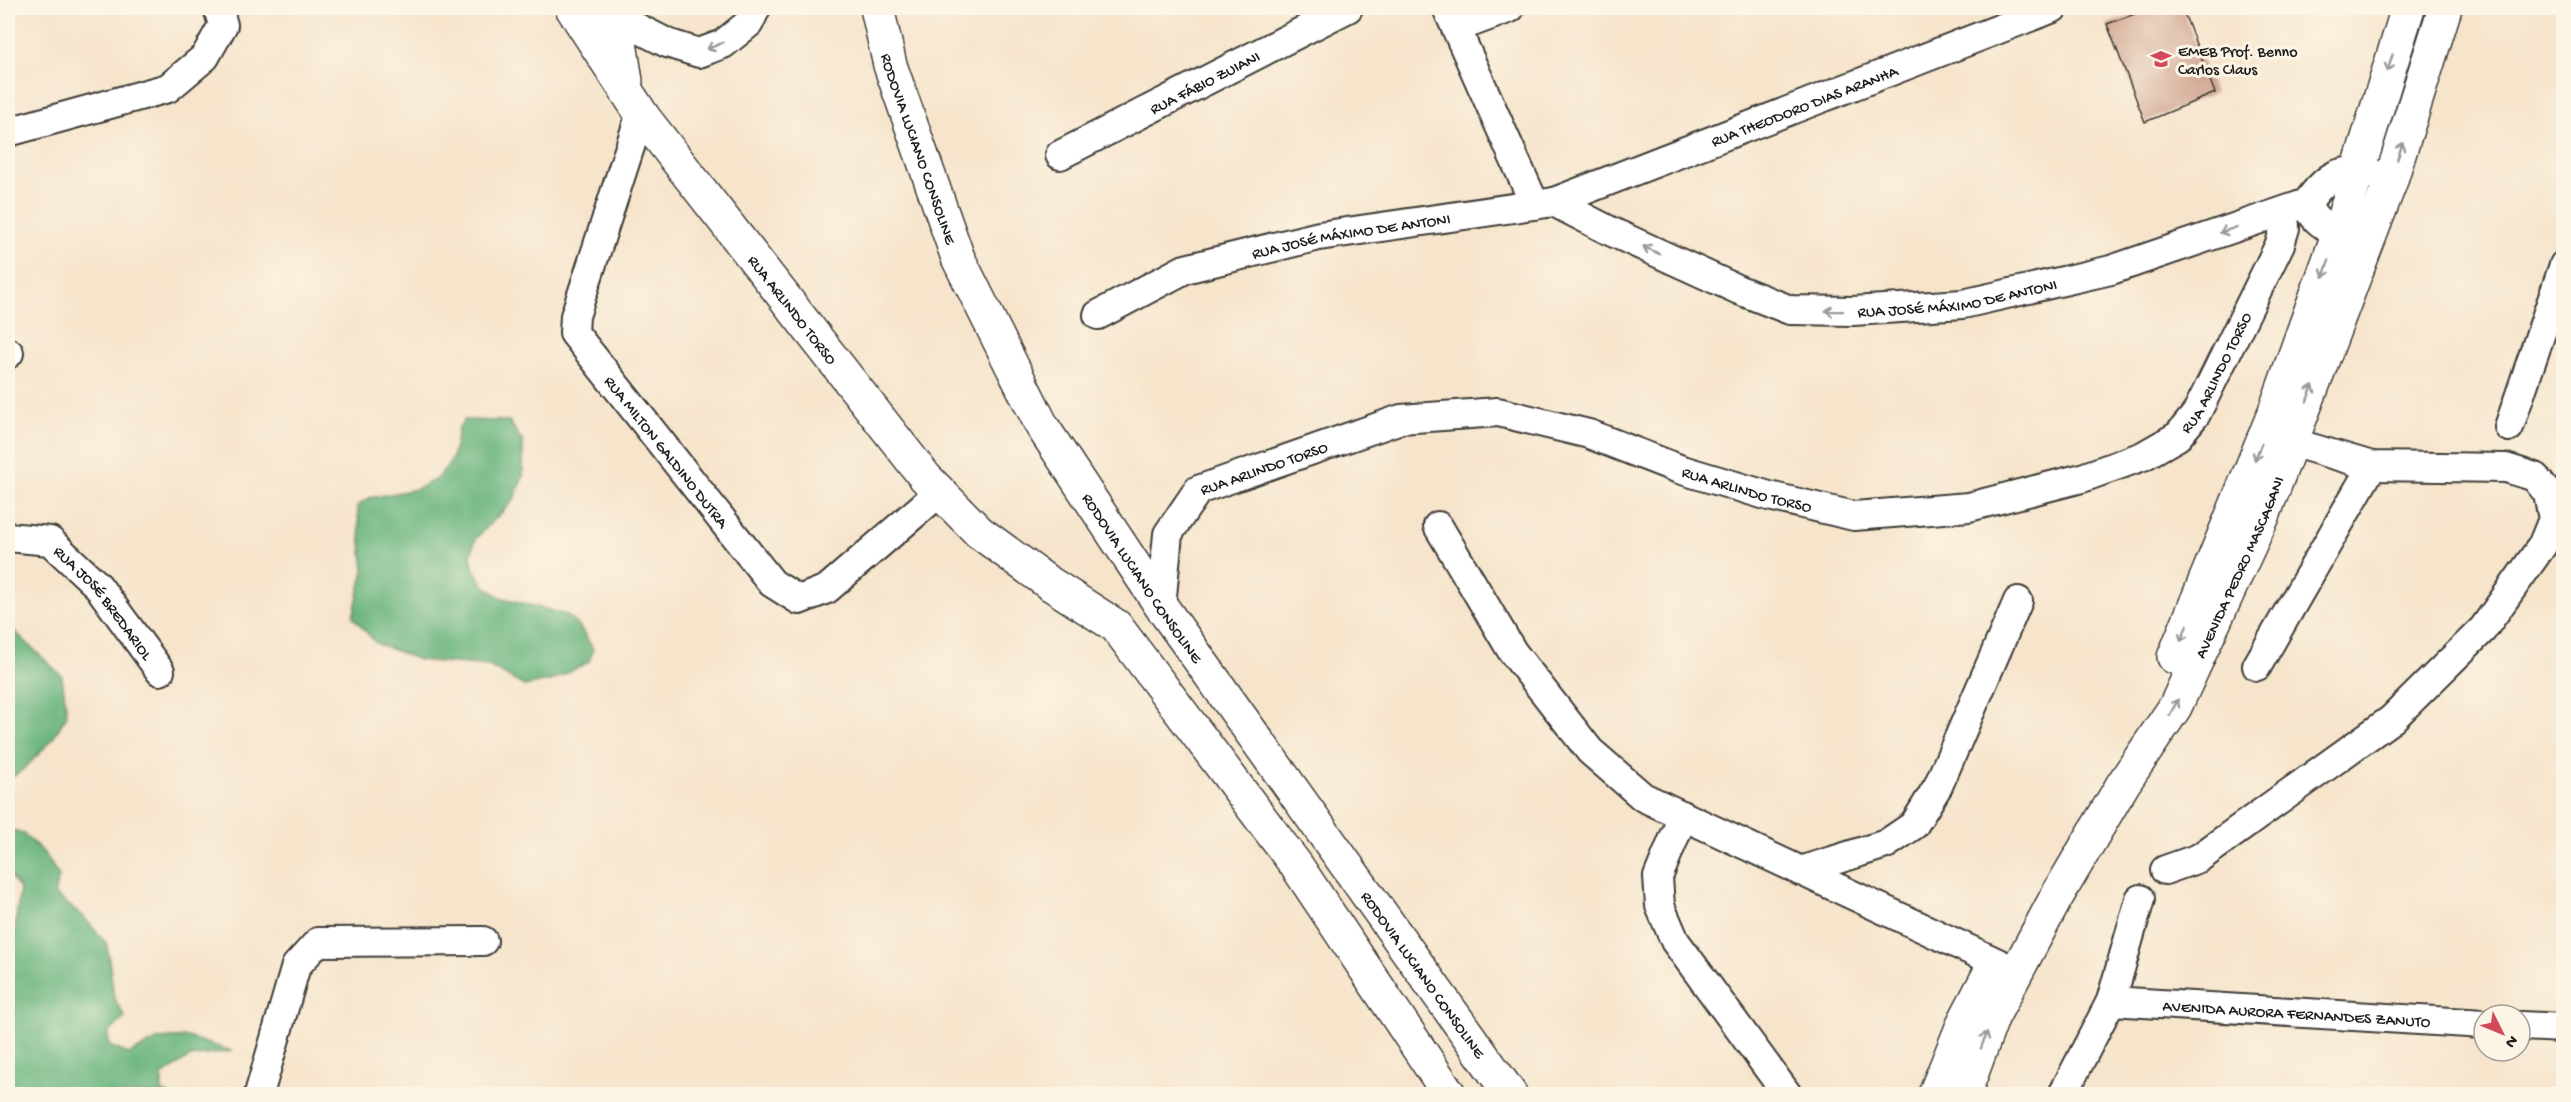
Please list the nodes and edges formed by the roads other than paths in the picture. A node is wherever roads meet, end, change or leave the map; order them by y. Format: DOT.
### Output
graph roads {
  1 [pos="218,8"];
  2 [pos="572,8"];
  3 [pos="756,8"];
  4 [pos="877,8"];
  5 [pos="1348,8"];
  6 [pos="1510,8"];
  7 [pos="2408,8"];
  8 [pos="2445,8"];
  9 [pos="2041,10"];
  10 [pos="613,12"];
  11 [pos="1452,18"];
  12 [pos="634,101"];
  13 [pos="8,132"];
  14 [pos="1060,155"];
  15 [pos="2356,171"];
  16 [pos="1605,182"];
  17 [pos="2390,183"];
  18 [pos="1545,204"];
  19 [pos="2296,208"];
  20 [pos="1610,231"];
  21 [pos="2354,235"];
  22 [pos="2564,265"];
  23 [pos="1098,315"];
  24 [pos="2509,427"];
  25 [pos="2291,442"];
  26 [pos="2372,466"];
  27 [pos="941,491"];
  28 [pos="1438,526"];
  29 [pos="8,537"];
  30 [pos="2018,601"];
  31 [pos="1161,606"];
  32 [pos="2257,666"];
  33 [pos="160,671"];
  34 [pos="1683,816"];
  35 [pos="2165,870"];
  36 [pos="1800,871"];
  37 [pos="2140,899"];
  38 [pos="483,941"];
  39 [pos="2006,967"];
  40 [pos="2111,1001"];
  41 [pos="2472,1022"];
  42 [pos="2532,1027"];
  43 [pos="2564,1028"];
  44 [pos="259,1095"];
  45 [pos="1449,1095"];
  46 [pos="1509,1095"];
  47 [pos="1787,1095"];
  48 [pos="1935,1095"];
  49 [pos="1964,1095"];
  50 [pos="2063,1095"];
  1 -- 13 [label="street"];
  2 -- 12 [label="main road, RUA ARLINDO TORSO"];
  3 -- 10 [label="street, one-way"];
  4 -- 31 [label="main road, RODOVIA LUCIANO CONSOLINE"];
  5 -- 14 [label="street, RUA FÁBIO ZUIANI"];
  6 -- 11 [label="street"];
  7 -- 15 [label="main road, AVENIDA PEDRO MASCAGANI, one-way"];
  17 -- 8 [label="main road, AVENIDA PEDRO MASCAGANI, one-way"];
  9 -- 16 [label="street, RUA THEODORO DIAS ARANHA"];
  10 -- 12 [label="main road"];
  11 -- 18 [label="street"];
  12 -- 27 [label="main road, RUA ARLINDO TORSO"];
  12 -- 27 [label="street, RUA MILTON GALDINO DUTRA"];
  15 -- 17 [label="street"];
  15 -- 19 [label="street"];
  15 -- 21 [label="main road, AVENIDA PEDRO MASCAGANI"];
  16 -- 18 [label="street, RUA THEODORO DIAS ARANHA"];
  16 -- 20 [label="street"];
  17 -- 21 [label="main road, AVENIDA PEDRO MASCAGANI"];
  18 -- 20 [label="street, RUA JOSÉ MÁXIMO DE ANTONI"];
  18 -- 23 [label="street, RUA JOSÉ MÁXIMO DE ANTONI"];
  19 -- 20 [label="street, RUA JOSÉ MÁXIMO DE ANTONI, one-way"];
  19 -- 21 [label="street"];
  19 -- 31 [label="street, RUA ARLINDO TORSO"];
  25 -- 21 [label="main road, AVENIDA PEDRO MASCAGANI, one-way"];
  21 -- 39 [label="main road, AVENIDA PEDRO MASCAGANI, one-way"];
  22 -- 24 [label="street"];
  25 -- 26 [label="street"];
  39 -- 25 [label="main road, AVENIDA PEDRO MASCAGANI, one-way"];
  26 -- 32 [label="street"];
  26 -- 35 [label="street"];
  27 -- 45 [label="main road, RUA ARLINDO TORSO"];
  28 -- 34 [label="street"];
  29 -- 33 [label="street, RUA JOSÉ BREDARIOL"];
  30 -- 36 [label="street"];
  31 -- 46 [label="main road, RODOVIA LUCIANO CONSOLINE"];
  34 -- 36 [label="street"];
  34 -- 47 [label="street"];
  36 -- 39 [label="street"];
  37 -- 40 [label="street"];
  38 -- 44 [label="street"];
  39 -- 48 [label="main road, AVENIDA PEDRO MASCAGANI"];
  49 -- 39 [label="main road, AVENIDA PEDRO MASCAGANI, one-way"];
  40 -- 41 [label="street, AVENIDA AURORA FERNANDES ZANUTO"];
  40 -- 50 [label="street"];
  42 -- 43 [label="street"];
}
